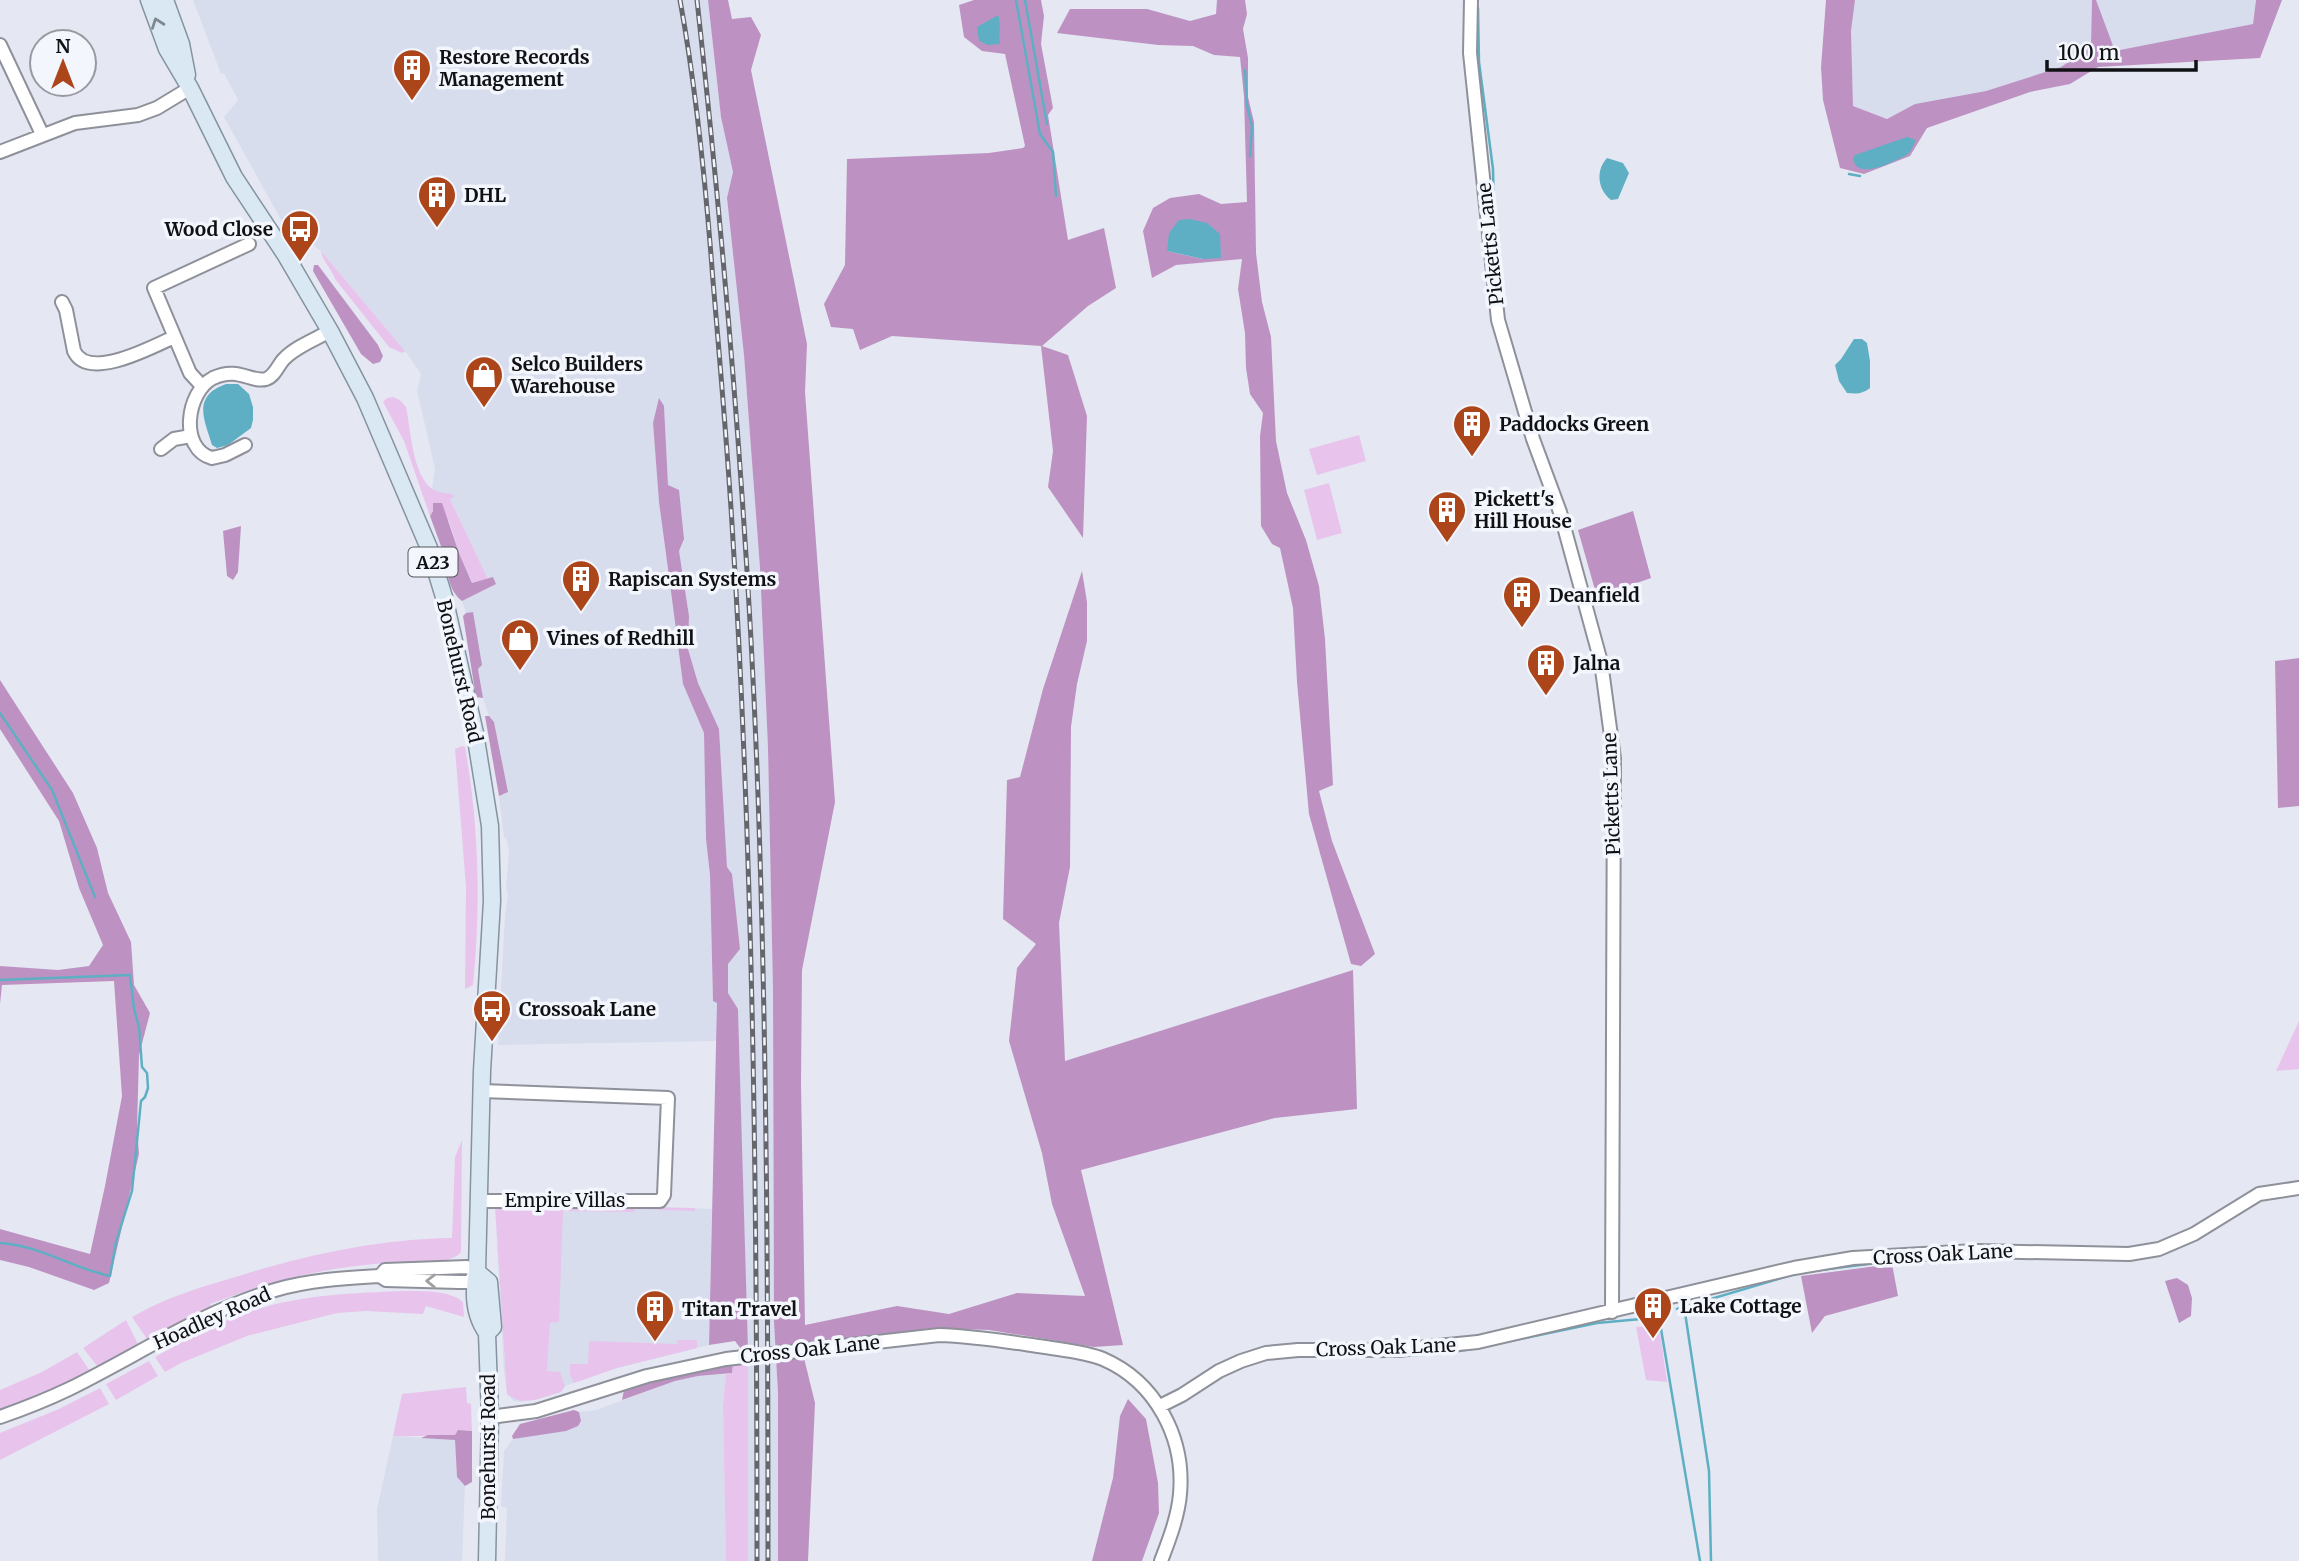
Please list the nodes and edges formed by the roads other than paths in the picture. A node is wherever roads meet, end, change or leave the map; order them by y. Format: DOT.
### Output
graph roads {
  1 [pos="149,0"];
  2 [pos="165,0"];
  3 [pos="1471,0"];
  4 [pos="0,45"];
  5 [pos="190,88"];
  6 [pos="42,134"];
  7 [pos="0,152"];
  8 [pos="249,244"];
  9 [pos="62,302"];
  10 [pos="330,331"];
  11 [pos="174,337"];
  12 [pos="202,386"];
  13 [pos="191,436"];
  14 [pos="245,445"];
  15 [pos="161,449"];
  16 [pos="481,1091"];
  17 [pos="2299,1188"];
  18 [pos="479,1201"];
  19 [pos="477,1272"];
  20 [pos="1612,1312"];
  21 [pos="1160,1406"];
  22 [pos="490,1417"];
  23 [pos="0,1418"];
  24 [pos="487,1561"];
  25 [pos="1161,1561"];
  5 -- 1 [label="main road, Bonehurst Road / A23, one-way"];
  2 -- 5 [label="main road, Bonehurst Road / A23"];
  3 -- 20 [label="street, Picketts Lane"];
  4 -- 6 [label="street"];
  5 -- 6 [label="street"];
  5 -- 10 [label="main road, Bonehurst Road / A23"];
  6 -- 7 [label="street"];
  8 -- 11 [label="street"];
  9 -- 11 [label="street"];
  10 -- 12 [label="street"];
  10 -- 16 [label="main road, Bonehurst Road / A23"];
  11 -- 12 [label="street"];
  12 -- 13 [label="street"];
  13 -- 14 [label="street"];
  13 -- 15 [label="street"];
  16 -- 18 [label="main road, Bonehurst Road / A23"];
  16 -- 18 [label="street, Empire Villas"];
  17 -- 20 [label="street, Cross Oak Lane"];
  18 -- 19 [label="main road, Bonehurst Road / A23"];
  19 -- 22 [label="main road, Bonehurst Road / A23"];
  19 -- 23 [label="street, Hoadley Road"];
  20 -- 21 [label="street, Cross Oak Lane"];
  21 -- 22 [label="street, Cross Oak Lane"];
  21 -- 25 [label="street"];
  22 -- 24 [label="main road, Bonehurst Road / A23"];
}
